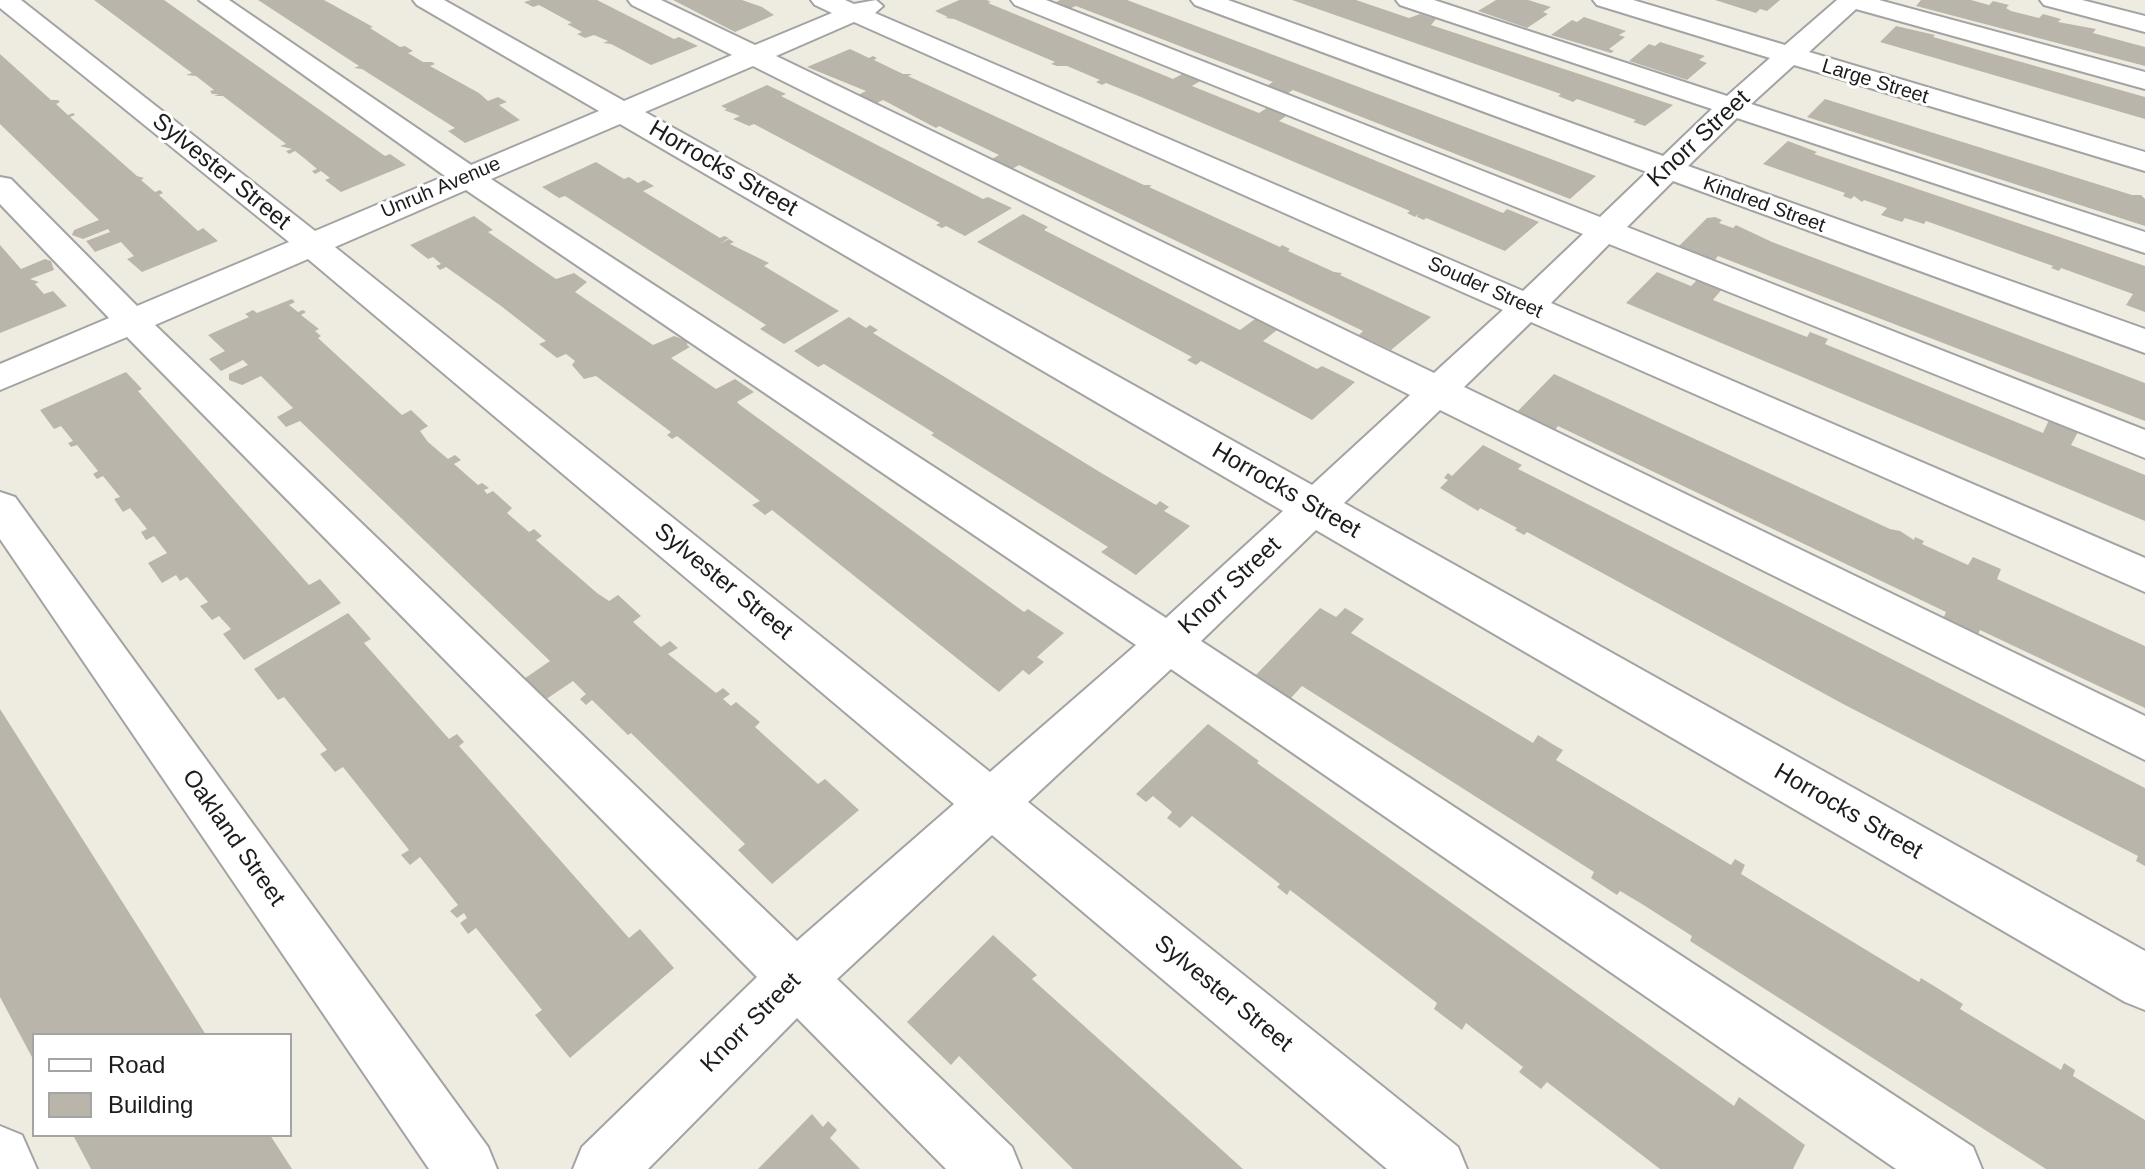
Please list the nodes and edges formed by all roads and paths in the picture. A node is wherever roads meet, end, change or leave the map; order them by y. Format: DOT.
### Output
graph roads {
  1 [pos="5,0"];
  2 [pos="212,0"];
  3 [pos="426,0"];
  4 [pos="641,0"];
  5 [pos="1024,0"];
  6 [pos="1204,0"];
  7 [pos="1409,0"];
  8 [pos="1606,0"];
  9 [pos="1852,0"];
  10 [pos="2053,0"];
  11 [pos="853,4"];
  12 [pos="2145,24"];
  13 [pos="752,55"];
  14 [pos="1791,57"];
  15 [pos="2145,81"];
  16 [pos="1732,106"];
  17 [pos="622,111"];
  18 [pos="2145,162"];
  19 [pos="1666,170"];
  20 [pos="467,177"];
  21 [pos="0,186"];
  22 [pos="1601,231"];
  23 [pos="2145,243"];
  24 [pos="311,244"];
  25 [pos="1528,306"];
  26 [pos="131,321"];
  27 [pos="2145,342"];
  28 [pos="0,378"];
  29 [pos="1437,391"];
  30 [pos="2145,445"];
  31 [pos="0,507"];
  32 [pos="1314,507"];
  33 [pos="2145,576"];
  34 [pos="1169,643"];
  35 [pos="2145,739"];
  36 [pos="992,804"];
  37 [pos="798,977"];
  38 [pos="2145,982"];
  39 [pos="0,1157"];
  40 [pos="6,1169"];
  41 [pos="466,1169"];
  42 [pos="604,1169"];
  43 [pos="990,1169"];
  44 [pos="1436,1169"];
  45 [pos="1951,1169"];
  1 -- 24 [label="street, Sylvester Street"];
  2 -- 20 [label="street"];
  3 -- 17 [label="street, Horrocks Street"];
  4 -- 13 [label="street"];
  5 -- 22 [label="street"];
  6 -- 19 [label="street, Kindred Street"];
  7 -- 16 [label="street"];
  8 -- 14 [label="street, Large Street"];
  9 -- 14 [label="street, Knorr Street"];
  9 -- 15 [label="street"];
  10 -- 12 [label="street"];
  11 -- 13 [label="street, Unruh Avenue"];
  11 -- 25 [label="street, Souder Street"];
  13 -- 17 [label="street, Unruh Avenue"];
  13 -- 29 [label="street"];
  14 -- 16 [label="street, Knorr Street"];
  14 -- 18 [label="street, Large Street"];
  16 -- 19 [label="street, Knorr Street"];
  16 -- 23 [label="street"];
  17 -- 20 [label="street, Unruh Avenue"];
  17 -- 32 [label="street, Horrocks Street"];
  19 -- 22 [label="street, Knorr Street"];
  19 -- 27 [label="street, Kindred Street"];
  20 -- 24 [label="street, Unruh Avenue"];
  20 -- 34 [label="street"];
  21 -- 26 [label="street"];
  22 -- 25 [label="street, Knorr Street"];
  22 -- 30 [label="street"];
  24 -- 26 [label="street, Unruh Avenue"];
  24 -- 36 [label="street, Sylvester Street"];
  25 -- 29 [label="street, Knorr Street"];
  25 -- 33 [label="street, Souder Street"];
  26 -- 28 [label="street, Unruh Avenue"];
  26 -- 37 [label="street"];
  29 -- 32 [label="street, Knorr Street"];
  29 -- 35 [label="street"];
  31 -- 41 [label="street, Oakland Street"];
  32 -- 34 [label="street, Knorr Street"];
  32 -- 38 [label="street, Horrocks Street"];
  34 -- 36 [label="street, Knorr Street"];
  34 -- 45 [label="street"];
  36 -- 37 [label="street, Knorr Street"];
  36 -- 44 [label="street, Sylvester Street"];
  37 -- 42 [label="street, Knorr Street"];
  37 -- 43 [label="street"];
  39 -- 40 [label="street"];
}
